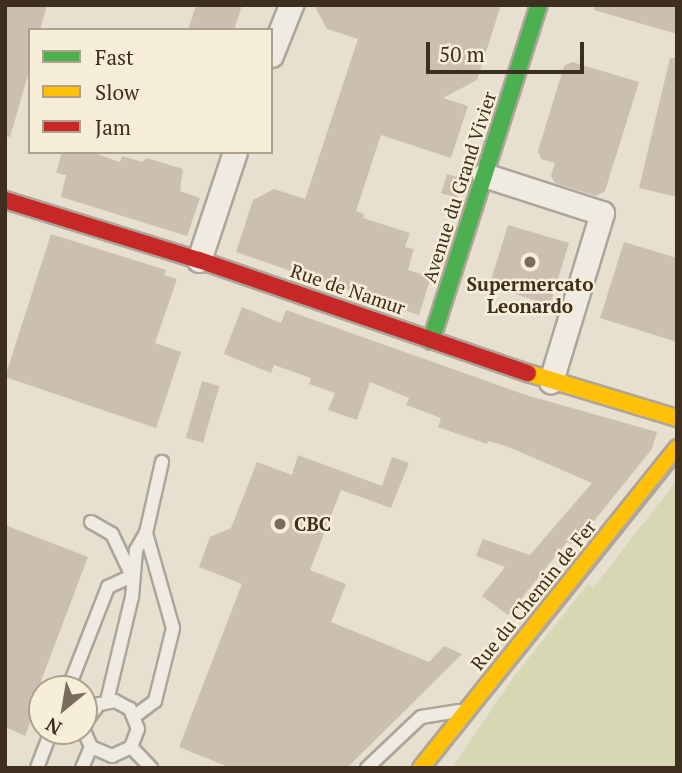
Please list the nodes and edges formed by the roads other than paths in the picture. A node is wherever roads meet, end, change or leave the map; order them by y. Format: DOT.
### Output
graph roads {
  1 [pos="291,5"];
  2 [pos="539,5"];
  3 [pos="273,50"];
  4 [pos="234,154"];
  5 [pos="484,175"];
  6 [pos="5,200"];
  7 [pos="199,260"];
  8 [pos="431,341"];
  9 [pos="551,381"];
  10 [pos="677,418"];
  11 [pos="677,448"];
  12 [pos="162,462"];
  13 [pos="90,522"];
  14 [pos="146,533"];
  15 [pos="132,576"];
  16 [pos="73,675"];
  17 [pos="107,701"];
  18 [pos="98,706"];
  19 [pos="467,710"];
  20 [pos="135,716"];
  21 [pos="46,745"];
  22 [pos="91,747"];
  23 [pos="131,747"];
  24 [pos="119,754"];
  25 [pos="37,768"];
  26 [pos="82,768"];
  27 [pos="114,768"];
  28 [pos="151,768"];
  29 [pos="367,768"];
  30 [pos="421,768"];
  1 -- 3 [label="street"];
  2 -- 5 [label="street, Avenue du Grand Vivier"];
  4 -- 7 [label="street"];
  5 -- 8 [label="street, Avenue du Grand Vivier"];
  5 -- 9 [label="street"];
  6 -- 7 [label="street, Rue de Namur"];
  7 -- 8 [label="street, Rue de Namur"];
  8 -- 9 [label="street, Rue de Namur"];
  9 -- 10 [label="street, Rue de Namur"];
  11 -- 19 [label="street, Rue du Chemin de Fer"];
  12 -- 14 [label="lane"];
  13 -- 15 [label="lane"];
  14 -- 15 [label="lane"];
  14 -- 20 [label="lane"];
  15 -- 16 [label="lane"];
  15 -- 17 [label="lane"];
  17 -- 18 [label="lane"];
  17 -- 20 [label="lane"];
  19 -- 29 [label="lane"];
  19 -- 30 [label="street, Rue du Chemin de Fer"];
  20 -- 23 [label="lane"];
  21 -- 25 [label="lane"];
  22 -- 24 [label="lane"];
  22 -- 26 [label="lane"];
  23 -- 24 [label="lane"];
  23 -- 28 [label="lane"];
  24 -- 27 [label="lane"];
}
